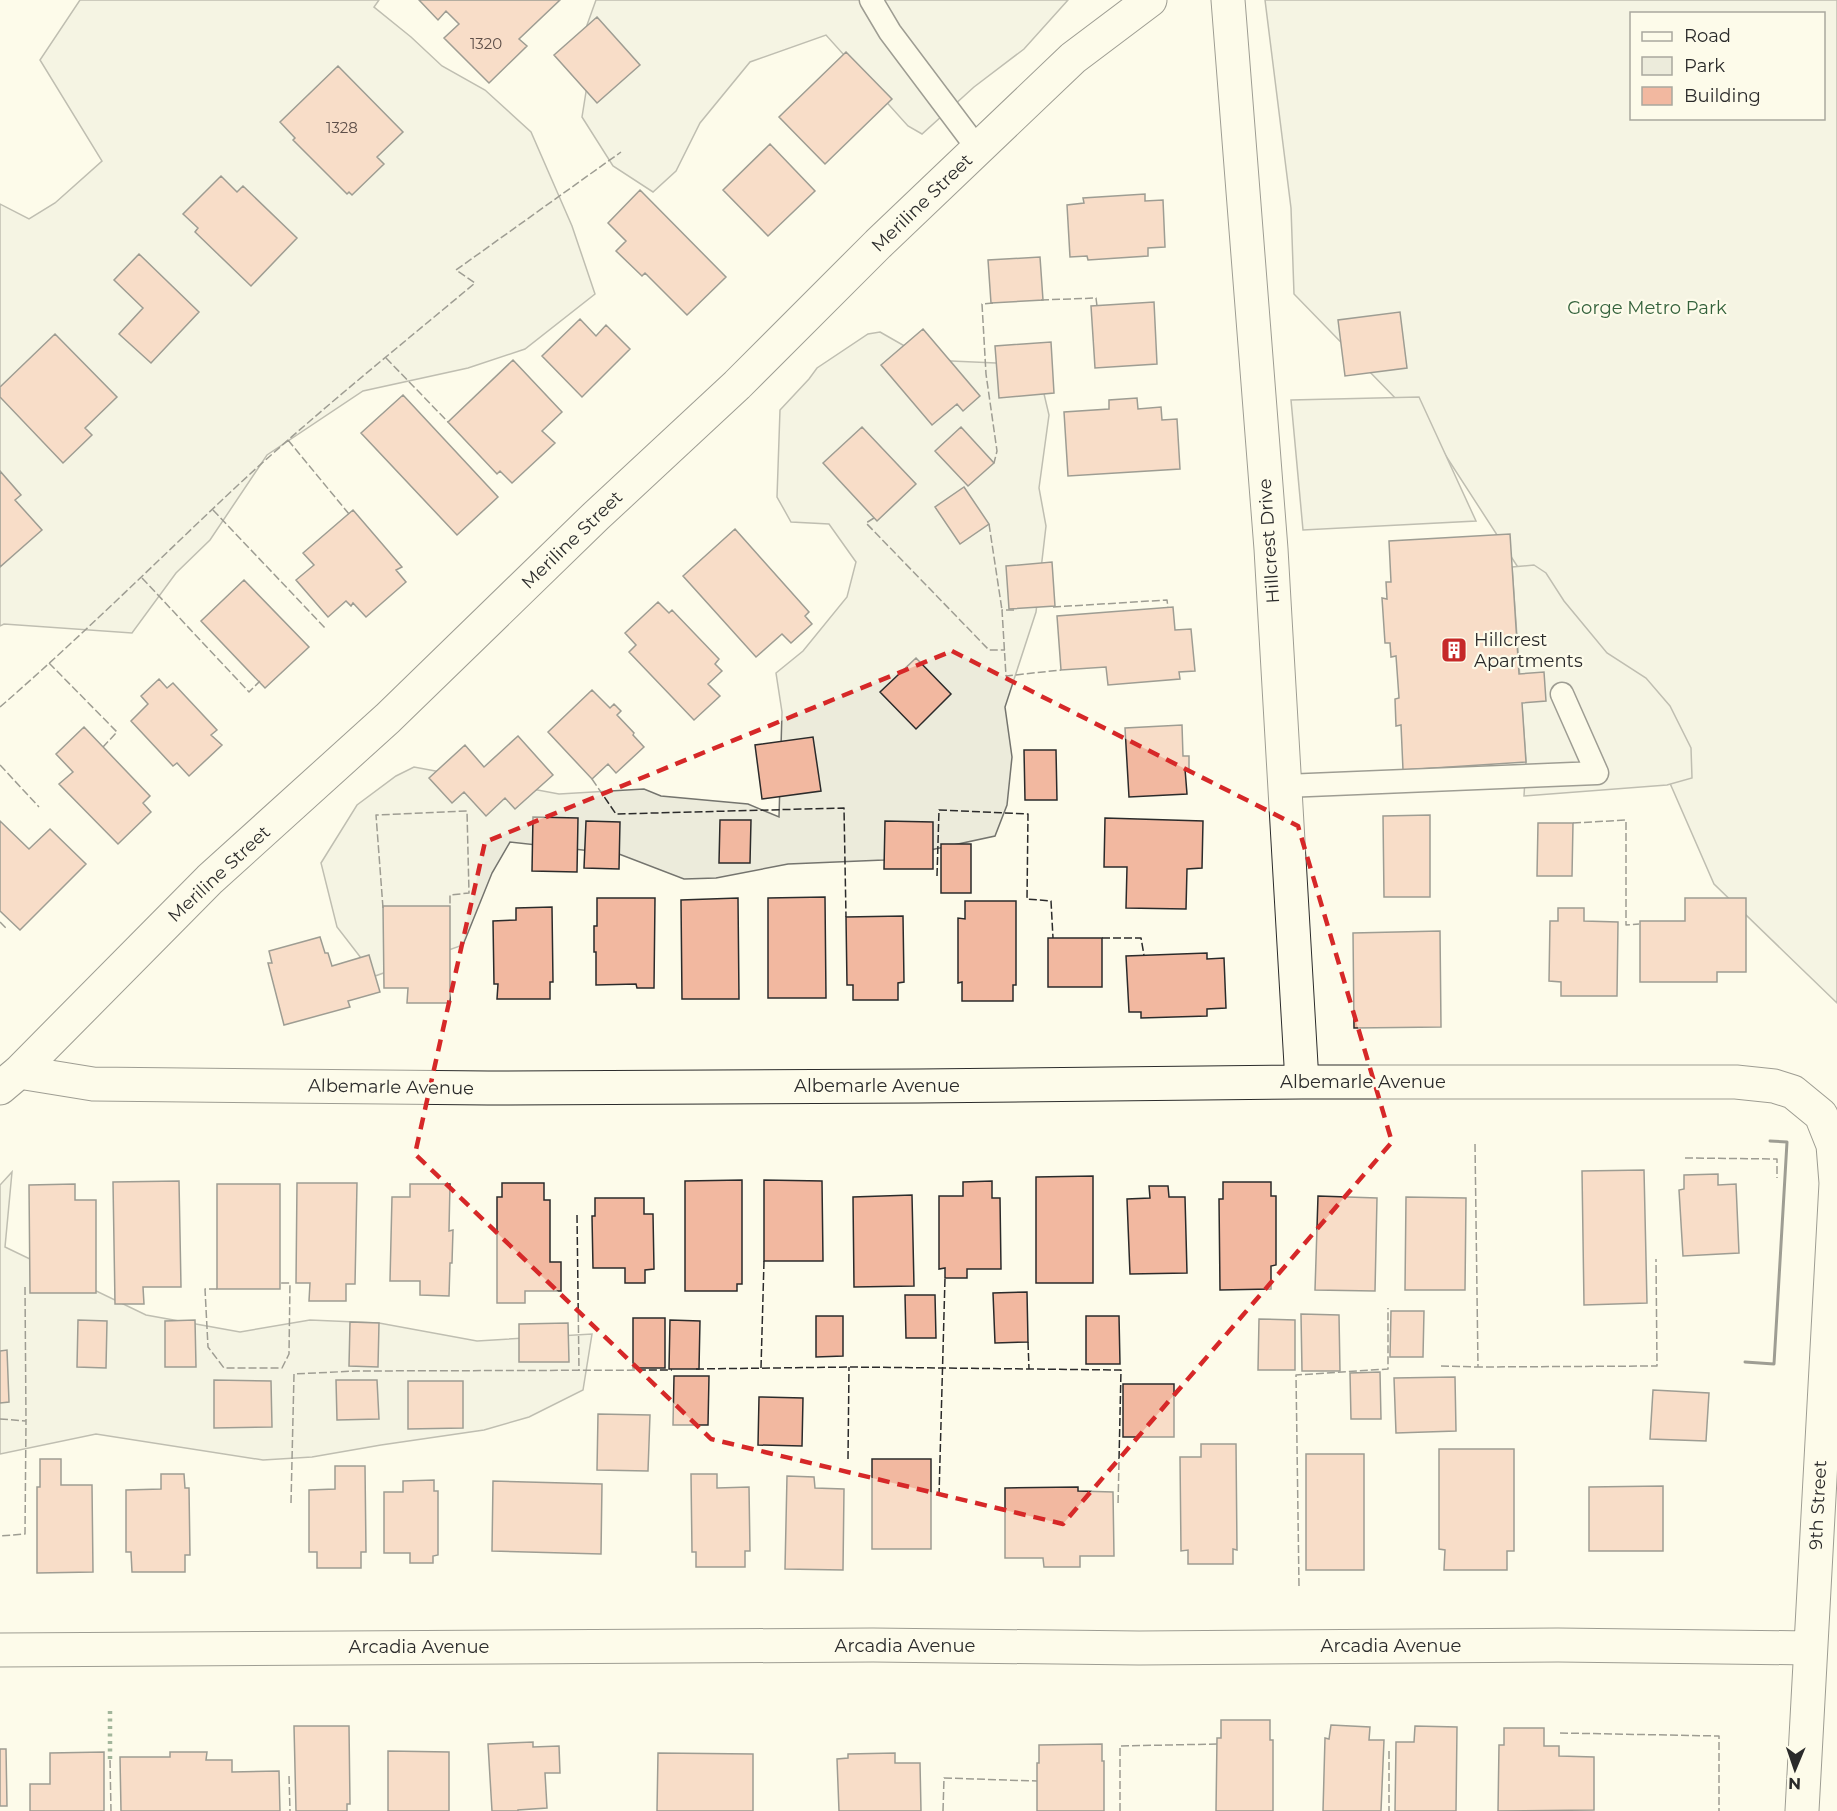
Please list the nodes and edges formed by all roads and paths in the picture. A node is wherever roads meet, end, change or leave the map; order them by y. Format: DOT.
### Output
graph roads {
  1 [pos="871,0"];
  2 [pos="1150,0"];
  3 [pos="1228,0"];
  4 [pos="978,149"];
  5 [pos="1562,694"];
  6 [pos="1285,786"];
  7 [pos="9,1080"];
  8 [pos="1302,1082"];
  9 [pos="1736,1082"];
  10 [pos="1810,1648"];
  11 [pos="0,1650"];
  12 [pos="1802,1811"];
  1 -- 4 [label="lane"];
  2 -- 4 [label="street, Meriline Street"];
  3 -- 6 [label="street, Hillcrest Drive"];
  4 -- 7 [label="street, Meriline Street"];
  5 -- 6 [label="lane"];
  6 -- 8 [label="street, Hillcrest Drive"];
  7 -- 8 [label="street, Albemarle Avenue"];
  8 -- 9 [label="street, Albemarle Avenue"];
  9 -- 10 [label="street, 9th Street"];
  10 -- 11 [label="street, Arcadia Avenue"];
  10 -- 12 [label="street, 9th Street"];
}
